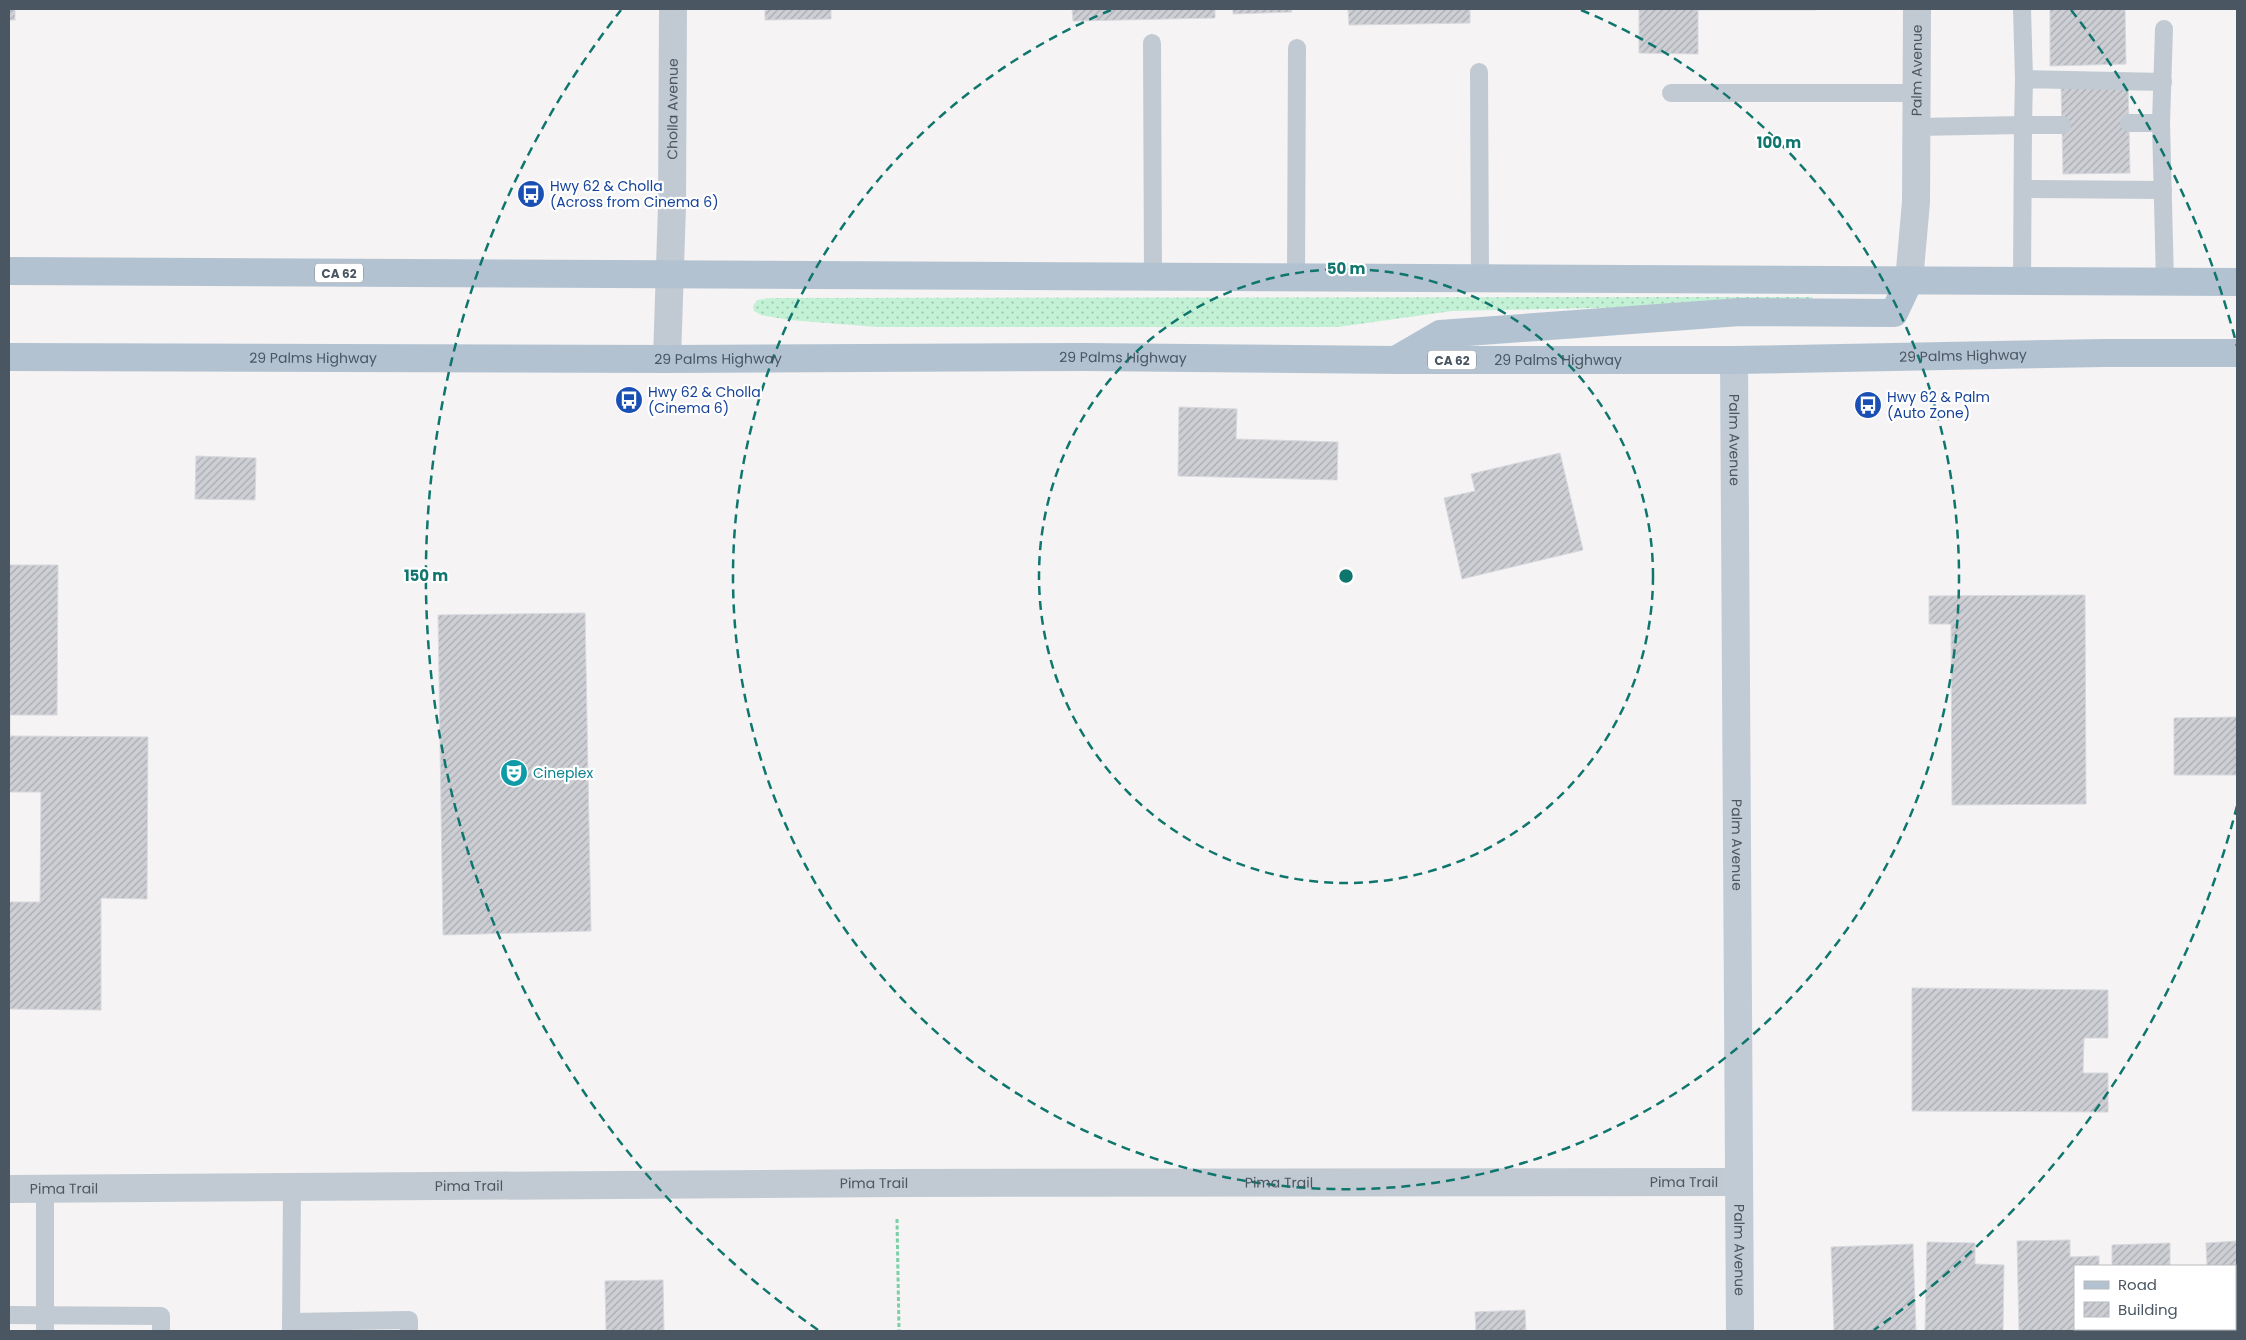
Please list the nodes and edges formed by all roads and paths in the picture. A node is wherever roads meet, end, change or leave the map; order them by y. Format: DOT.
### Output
graph roads {
  1 [pos="673,9"];
  2 [pos="1917,9"];
  3 [pos="2022,9"];
  4 [pos="2164,29"];
  5 [pos="1152,43"];
  6 [pos="1297,48"];
  7 [pos="1480,72"];
  8 [pos="2024,79"];
  9 [pos="2162,82"];
  10 [pos="1671,93"];
  11 [pos="1917,93"];
  12 [pos="2129,123"];
  13 [pos="2161,123"];
  14 [pos="2062,125"];
  15 [pos="2023,126"];
  16 [pos="1917,127"];
  17 [pos="2023,189"];
  18 [pos="2163,190"];
  19 [pos="9,271"];
  20 [pos="669,274"];
  21 [pos="1154,277"];
  22 [pos="1296,278"];
  23 [pos="1480,279"];
  24 [pos="1909,281"];
  25 [pos="2022,281"];
  26 [pos="2165,282"];
  27 [pos="2237,282"];
  28 [pos="2237,353"];
  29 [pos="9,357"];
  30 [pos="667,359"];
  31 [pos="1396,360"];
  32 [pos="1734,360"];
  33 [pos="1739,1182"];
  34 [pos="896,1183"];
  35 [pos="292,1186"];
  36 [pos="9,1188"];
  37 [pos="45,1188"];
  38 [pos="9,1315"];
  39 [pos="45,1323"];
  40 [pos="291,1327"];
  41 [pos="162,1331"];
  42 [pos="409,1331"];
  43 [pos="899,1331"];
  44 [pos="1740,1331"];
  1 -- 20 [label="street, Cholla Avenue"];
  2 -- 11 [label="street, Palm Avenue"];
  3 -- 8 [label="lane"];
  4 -- 9 [label="lane"];
  5 -- 21 [label="lane"];
  6 -- 22 [label="lane"];
  7 -- 23 [label="lane"];
  8 -- 9 [label="lane"];
  8 -- 15 [label="lane"];
  9 -- 13 [label="lane"];
  10 -- 11 [label="lane"];
  11 -- 16 [label="street, Palm Avenue"];
  12 -- 13 [label="lane"];
  13 -- 18 [label="lane"];
  14 -- 15 [label="lane"];
  15 -- 16 [label="lane"];
  15 -- 17 [label="lane"];
  16 -- 24 [label="street, Palm Avenue"];
  17 -- 18 [label="lane"];
  17 -- 25 [label="lane"];
  18 -- 26 [label="lane"];
  19 -- 20 [label="main road, CA 62"];
  20 -- 21 [label="main road, CA 62"];
  20 -- 30 [label="street, Cholla Avenue"];
  21 -- 22 [label="main road, CA 62"];
  22 -- 23 [label="main road, CA 62"];
  23 -- 24 [label="main road, CA 62"];
  24 -- 25 [label="main road, CA 62"];
  24 -- 31 [label="main road"];
  25 -- 26 [label="main road, CA 62"];
  26 -- 27 [label="main road, CA 62"];
  28 -- 32 [label="main road, 29 Palms Highway / CA 62"];
  29 -- 30 [label="main road, 29 Palms Highway / CA 62"];
  30 -- 31 [label="main road, 29 Palms Highway / CA 62"];
  31 -- 32 [label="main road, 29 Palms Highway / CA 62"];
  32 -- 33 [label="street, Palm Avenue"];
  33 -- 34 [label="street, Pima Trail"];
  33 -- 44 [label="street, Palm Avenue"];
  34 -- 35 [label="street, Pima Trail"];
  34 -- 43 [label="path"];
  35 -- 37 [label="street, Pima Trail"];
  35 -- 40 [label="lane"];
  36 -- 37 [label="street, Pima Trail"];
  37 -- 39 [label="lane"];
  38 -- 39 [label="lane"];
  39 -- 41 [label="lane"];
  40 -- 42 [label="lane"];
}
